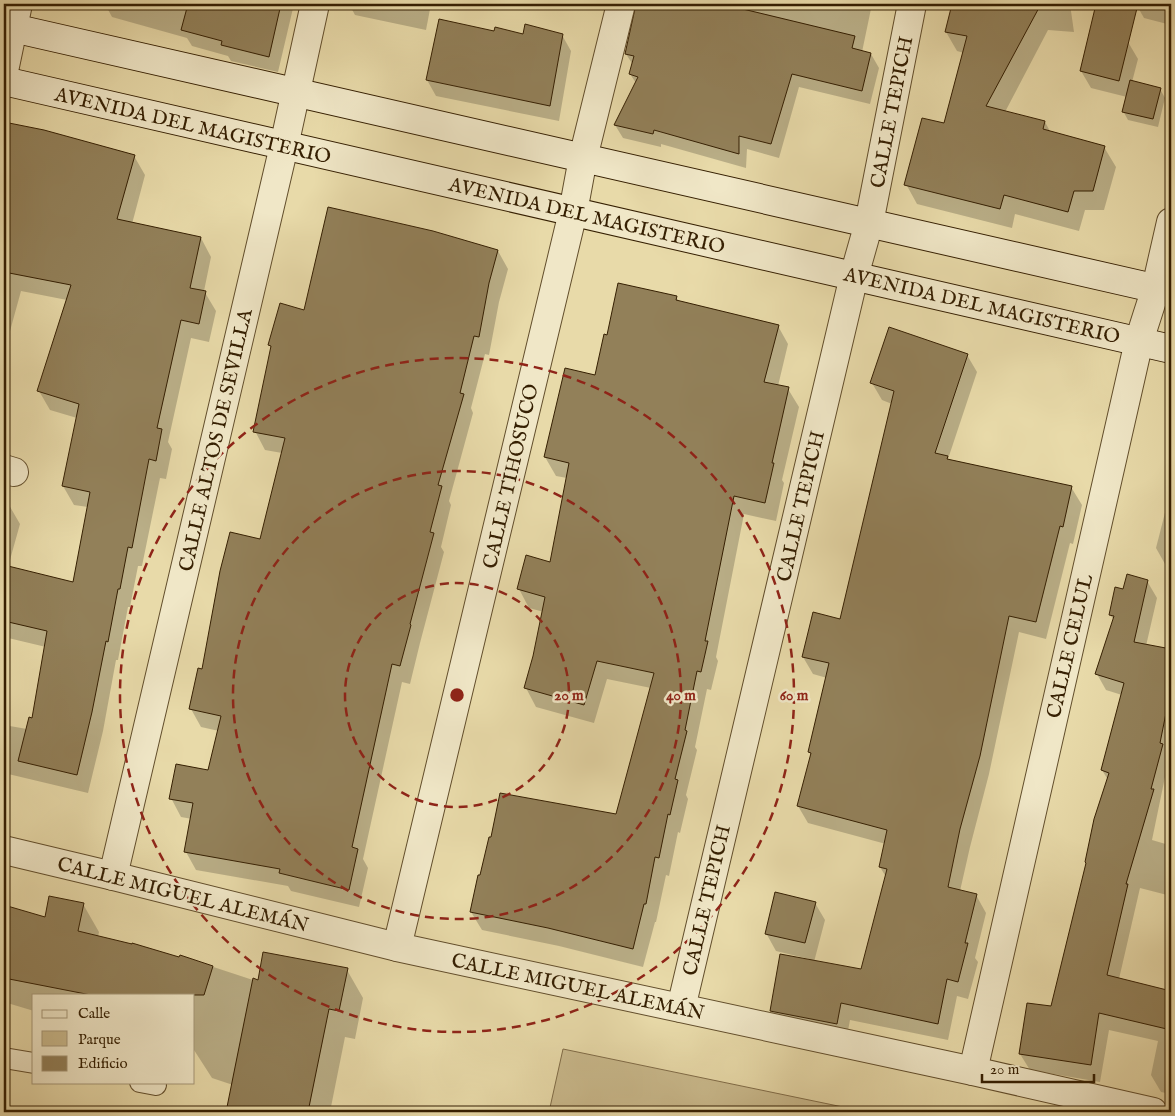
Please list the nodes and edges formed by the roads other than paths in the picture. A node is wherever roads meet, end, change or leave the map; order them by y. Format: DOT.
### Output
graph roads {
  1 [pos="315,4"];
  2 [pos="621,4"];
  3 [pos="912,4"];
  4 [pos="12,19"];
  5 [pos="4,71"];
  6 [pos="4,81"];
  7 [pos="296,92"];
  8 [pos="284,146"];
  9 [pos="584,158"];
  10 [pos="573,212"];
  11 [pos="1171,222"];
  12 [pos="869,223"];
  13 [pos="854,276"];
  14 [pos="1164,290"];
  15 [pos="1139,341"];
  16 [pos="1171,349"];
  17 [pos="4,850"];
  18 [pos="113,876"];
  19 [pos="397,947"];
  20 [pos="681,1008"];
  21 [pos="4,1058"];
  22 [pos="32,1063"];
  23 [pos="973,1071"];
  24 [pos="1154,1112"];
  1 -- 7 [label="street, CALLE ALTOS DE SEVILLA"];
  2 -- 9 [label="street, CALLE TIHOSUCO"];
  3 -- 12 [label="street, CALLE TEPICH"];
  4 -- 5 [label="street"];
  4 -- 7 [label="street"];
  6 -- 8 [label="street, AVENIDA DEL MAGISTERIO"];
  7 -- 8 [label="street, CALLE ALTOS DE SEVILLA"];
  7 -- 9 [label="street"];
  8 -- 10 [label="street, AVENIDA DEL MAGISTERIO"];
  8 -- 18 [label="street, CALLE ALTOS DE SEVILLA"];
  9 -- 10 [label="street, CALLE TIHOSUCO"];
  9 -- 12 [label="street"];
  10 -- 13 [label="street, AVENIDA DEL MAGISTERIO"];
  10 -- 19 [label="street, CALLE TIHOSUCO"];
  11 -- 14 [label="street, CALLE CELUL"];
  12 -- 13 [label="street, CALLE TEPICH"];
  12 -- 14 [label="street"];
  13 -- 15 [label="street, AVENIDA DEL MAGISTERIO"];
  13 -- 20 [label="street, CALLE TEPICH"];
  14 -- 15 [label="street, CALLE CELUL"];
  15 -- 16 [label="street, AVENIDA DEL MAGISTERIO"];
  15 -- 23 [label="street, CALLE CELUL"];
  17 -- 18 [label="street, CALLE MIGUEL ALEMÁN"];
  18 -- 19 [label="street, CALLE MIGUEL ALEMÁN"];
  19 -- 20 [label="street, CALLE MIGUEL ALEMÁN"];
  20 -- 23 [label="street, CALLE MIGUEL ALEMÁN"];
  21 -- 22 [label="lane"];
  23 -- 24 [label="street, CALLE MIGUEL ALEMÁN"];
}
